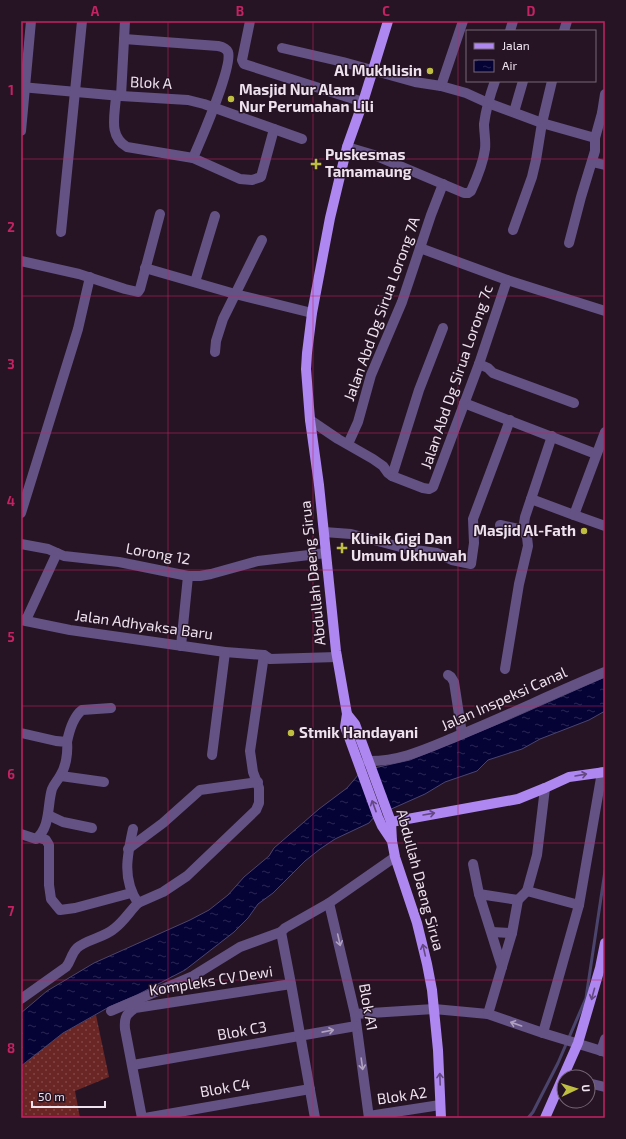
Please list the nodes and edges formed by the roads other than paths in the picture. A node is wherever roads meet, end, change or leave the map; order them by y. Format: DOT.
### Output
graph roads {
  1 [pos="31,21"];
  2 [pos="82,21"];
  3 [pos="125,21"];
  4 [pos="250,21"];
  5 [pos="388,21"];
  6 [pos="463,21"];
  7 [pos="124,39"];
  8 [pos="282,48"];
  9 [pos="372,71"];
  10 [pos="494,82"];
  11 [pos="523,82"];
  12 [pos="552,82"];
  13 [pos="441,86"];
  14 [pos="23,88"];
  15 [pos="75,93"];
  16 [pos="605,94"];
  17 [pos="118,96"];
  18 [pos="363,102"];
  19 [pos="488,103"];
  20 [pos="214,108"];
  21 [pos="514,112"];
  22 [pos="603,113"];
  23 [pos="542,123"];
  24 [pos="274,129"];
  25 [pos="21,130"];
  26 [pos="595,138"];
  27 [pos="302,139"];
  28 [pos="347,147"];
  29 [pos="193,158"];
  30 [pos="592,162"];
  31 [pos="605,165"];
  32 [pos="443,184"];
  33 [pos="160,214"];
  34 [pos="215,216"];
  35 [pos="513,230"];
  36 [pos="61,232"];
  37 [pos="262,240"];
  38 [pos="569,243"];
  39 [pos="420,248"];
  40 [pos="21,261"];
  41 [pos="145,268"];
  42 [pos="86,276"];
  43 [pos="507,280"];
  44 [pos="195,282"];
  45 [pos="235,294"];
  46 [pos="605,311"];
  47 [pos="312,313"];
  48 [pos="443,328"];
  49 [pos="215,352"];
  50 [pos="479,364"];
  51 [pos="464,403"];
  52 [pos="574,403"];
  53 [pos="310,420"];
  54 [pos="510,420"];
  55 [pos="605,432"];
  56 [pos="552,436"];
  57 [pos="348,444"];
  58 [pos="596,454"];
  59 [pos="392,476"];
  60 [pos="531,499"];
  61 [pos="21,512"];
  62 [pos="574,515"];
  63 [pos="500,525"];
  64 [pos="605,526"];
  65 [pos="523,530"];
  66 [pos="324,532"];
  67 [pos="21,544"];
  68 [pos="57,552"];
  69 [pos="326,553"];
  70 [pos="188,576"];
  71 [pos="23,620"];
  72 [pos="181,646"];
  73 [pos="225,652"];
  74 [pos="336,654"];
  75 [pos="264,655"];
  76 [pos="505,669"];
  77 [pos="605,672"];
  78 [pos="448,675"];
  79 [pos="111,708"];
  80 [pos="347,714"];
  81 [pos="21,733"];
  82 [pos="462,734"];
  83 [pos="67,742"];
  84 [pos="212,755"];
  85 [pos="367,761"];
  86 [pos="603,772"];
  87 [pos="61,776"];
  88 [pos="104,782"];
  89 [pos="258,782"];
  90 [pos="545,788"];
  91 [pos="48,815"];
  92 [pos="391,822"];
  93 [pos="92,828"];
  94 [pos="133,828"];
  95 [pos="21,834"];
  96 [pos="38,837"];
  97 [pos="392,841"];
  98 [pos="128,849"];
  99 [pos="395,857"];
  100 [pos="473,864"];
  101 [pos="527,891"];
  102 [pos="131,893"];
  103 [pos="479,894"];
  104 [pos="518,900"];
  105 [pos="329,902"];
  106 [pos="138,903"];
  107 [pos="579,905"];
  108 [pos="492,932"];
  109 [pos="512,933"];
  110 [pos="281,934"];
  111 [pos="605,942"];
  112 [pos="502,967"];
  113 [pos="291,984"];
  114 [pos="21,999"];
  115 [pos="434,1008"];
  116 [pos="111,1011"];
  117 [pos="355,1014"];
  118 [pos="488,1014"];
  119 [pos="356,1026"];
  120 [pos="543,1033"];
  121 [pos="300,1036"];
  122 [pos="605,1039"];
  123 [pos="578,1043"];
  124 [pos="603,1051"];
  125 [pos="133,1066"];
  126 [pos="569,1069"];
  127 [pos="310,1089"];
  128 [pos="556,1097"];
  129 [pos="440,1105"];
  130 [pos="369,1117"];
  131 [pos="144,1118"];
  132 [pos="315,1118"];
  133 [pos="441,1118"];
  134 [pos="545,1118"];
  1 -- 14 [label="street"];
  2 -- 15 [label="street"];
  3 -- 7 [label="street"];
  4 -- 18 [label="street"];
  5 -- 9 [label="main road, Abdullah Daeng Sirua"];
  6 -- 13 [label="street"];
  7 -- 17 [label="street"];
  7 -- 20 [label="street"];
  8 -- 9 [label="street"];
  9 -- 13 [label="street"];
  9 -- 18 [label="main road, Abdullah Daeng Sirua"];
  10 -- 19 [label="street"];
  11 -- 21 [label="street"];
  12 -- 23 [label="street"];
  13 -- 19 [label="street"];
  14 -- 15 [label="street, Blok A"];
  14 -- 25 [label="street"];
  15 -- 17 [label="street, Blok A"];
  15 -- 36 [label="street"];
  16 -- 22 [label="street"];
  17 -- 20 [label="street, Blok A"];
  17 -- 29 [label="street"];
  18 -- 28 [label="main road, Abdullah Daeng Sirua"];
  19 -- 21 [label="street"];
  19 -- 32 [label="street"];
  20 -- 24 [label="street, Blok A"];
  20 -- 29 [label="street"];
  21 -- 23 [label="street"];
  22 -- 26 [label="street"];
  23 -- 26 [label="street"];
  23 -- 35 [label="street"];
  24 -- 27 [label="street, Blok A"];
  24 -- 29 [label="street"];
  26 -- 30 [label="street"];
  28 -- 32 [label="street"];
  28 -- 47 [label="main road, Abdullah Daeng Sirua"];
  30 -- 31 [label="street"];
  30 -- 38 [label="street"];
  32 -- 39 [label="street, Jalan Abd Dg Sirua Lorong 7A"];
  33 -- 41 [label="street"];
  34 -- 44 [label="street"];
  37 -- 45 [label="street"];
  39 -- 43 [label="street"];
  39 -- 57 [label="street, Jalan Abd Dg Sirua Lorong 7A"];
  40 -- 42 [label="street"];
  41 -- 42 [label="street"];
  41 -- 44 [label="street"];
  42 -- 61 [label="street"];
  43 -- 46 [label="street"];
  43 -- 50 [label="street, Jalan Abd Dg Sirua Lorong 7c"];
  44 -- 45 [label="street"];
  45 -- 47 [label="street"];
  45 -- 49 [label="street"];
  47 -- 53 [label="main road, Abdullah Daeng Sirua"];
  48 -- 59 [label="street"];
  50 -- 51 [label="street, Jalan Abd Dg Sirua Lorong 7c"];
  50 -- 52 [label="street"];
  51 -- 54 [label="street"];
  51 -- 59 [label="street, Jalan Abd Dg Sirua Lorong 7c"];
  53 -- 57 [label="street"];
  53 -- 66 [label="main road, Abdullah Daeng Sirua"];
  54 -- 56 [label="street"];
  54 -- 66 [label="street"];
  55 -- 58 [label="street"];
  56 -- 58 [label="street"];
  56 -- 60 [label="street"];
  57 -- 59 [label="street"];
  58 -- 62 [label="street"];
  60 -- 62 [label="street"];
  60 -- 65 [label="street"];
  62 -- 64 [label="street"];
  63 -- 65 [label="street"];
  65 -- 76 [label="street"];
  66 -- 69 [label="main road, Abdullah Daeng Sirua"];
  67 -- 68 [label="street, Lorong 12"];
  68 -- 70 [label="street, Lorong 12"];
  68 -- 71 [label="street"];
  69 -- 70 [label="street, Lorong 12"];
  69 -- 74 [label="main road, Abdullah Daeng Sirua"];
  70 -- 72 [label="street"];
  71 -- 72 [label="street, Jalan Adhyaksa Baru"];
  72 -- 73 [label="street, Jalan Adhyaksa Baru"];
  73 -- 75 [label="street, Jalan Adhyaksa Baru"];
  73 -- 84 [label="street"];
  74 -- 75 [label="street, Jalan Adhyaksa Baru"];
  74 -- 80 [label="main road, Abdullah Daeng Sirua"];
  75 -- 89 [label="street"];
  77 -- 82 [label="street, Jalan Inspeksi Canal"];
  78 -- 82 [label="street"];
  79 -- 83 [label="street"];
  80 -- 85 [label="main road, Abdullah Daeng Sirua"];
  97 -- 80 [label="main road, one-way"];
  81 -- 83 [label="street"];
  82 -- 85 [label="street, Jalan Inspeksi Canal"];
  83 -- 87 [label="street"];
  85 -- 92 [label="main road, Abdullah Daeng Sirua"];
  90 -- 86 [label="main road, one-way"];
  86 -- 107 [label="street"];
  87 -- 88 [label="street"];
  87 -- 91 [label="street"];
  89 -- 98 [label="street"];
  89 -- 106 [label="street"];
  92 -- 90 [label="main road, one-way"];
  90 -- 101 [label="street"];
  91 -- 93 [label="street"];
  91 -- 96 [label="street"];
  92 -- 97 [label="main road, Abdullah Daeng Sirua"];
  94 -- 98 [label="street"];
  95 -- 96 [label="street"];
  96 -- 102 [label="street"];
  97 -- 99 [label="main road, Abdullah Daeng Sirua"];
  98 -- 102 [label="street"];
  99 -- 105 [label="street"];
  115 -- 99 [label="main road, Abdullah Daeng Sirua, one-way"];
  100 -- 103 [label="street"];
  101 -- 104 [label="street"];
  101 -- 107 [label="street"];
  102 -- 106 [label="street"];
  103 -- 104 [label="street"];
  103 -- 108 [label="street"];
  104 -- 109 [label="street"];
  105 -- 110 [label="street"];
  105 -- 117 [label="street, Blok A1, one-way"];
  106 -- 114 [label="street"];
  107 -- 120 [label="street"];
  108 -- 109 [label="street"];
  108 -- 112 [label="street"];
  109 -- 112 [label="street"];
  110 -- 113 [label="street"];
  110 -- 116 [label="street"];
  111 -- 123 [label="main road, one-way"];
  112 -- 118 [label="street"];
  113 -- 121 [label="street"];
  113 -- 125 [label="street, Kompleks CV Dewi"];
  115 -- 117 [label="street"];
  115 -- 118 [label="street"];
  129 -- 115 [label="main road, Abdullah Daeng Sirua, one-way"];
  117 -- 119 [label="street, Blok A1"];
  120 -- 118 [label="street, one-way"];
  121 -- 119 [label="street, Blok C3, one-way"];
  119 -- 130 [label="street, Blok A1, one-way"];
  120 -- 123 [label="street"];
  121 -- 125 [label="street, Blok C3"];
  121 -- 127 [label="street"];
  122 -- 124 [label="street"];
  123 -- 124 [label="street"];
  123 -- 126 [label="main road"];
  125 -- 131 [label="street"];
  127 -- 131 [label="street, Blok C4"];
  127 -- 132 [label="street"];
  128 -- 134 [label="main road"];
  129 -- 130 [label="street, Blok A2"];
  129 -- 133 [label="main road, Abdullah Daeng Sirua"];
}
